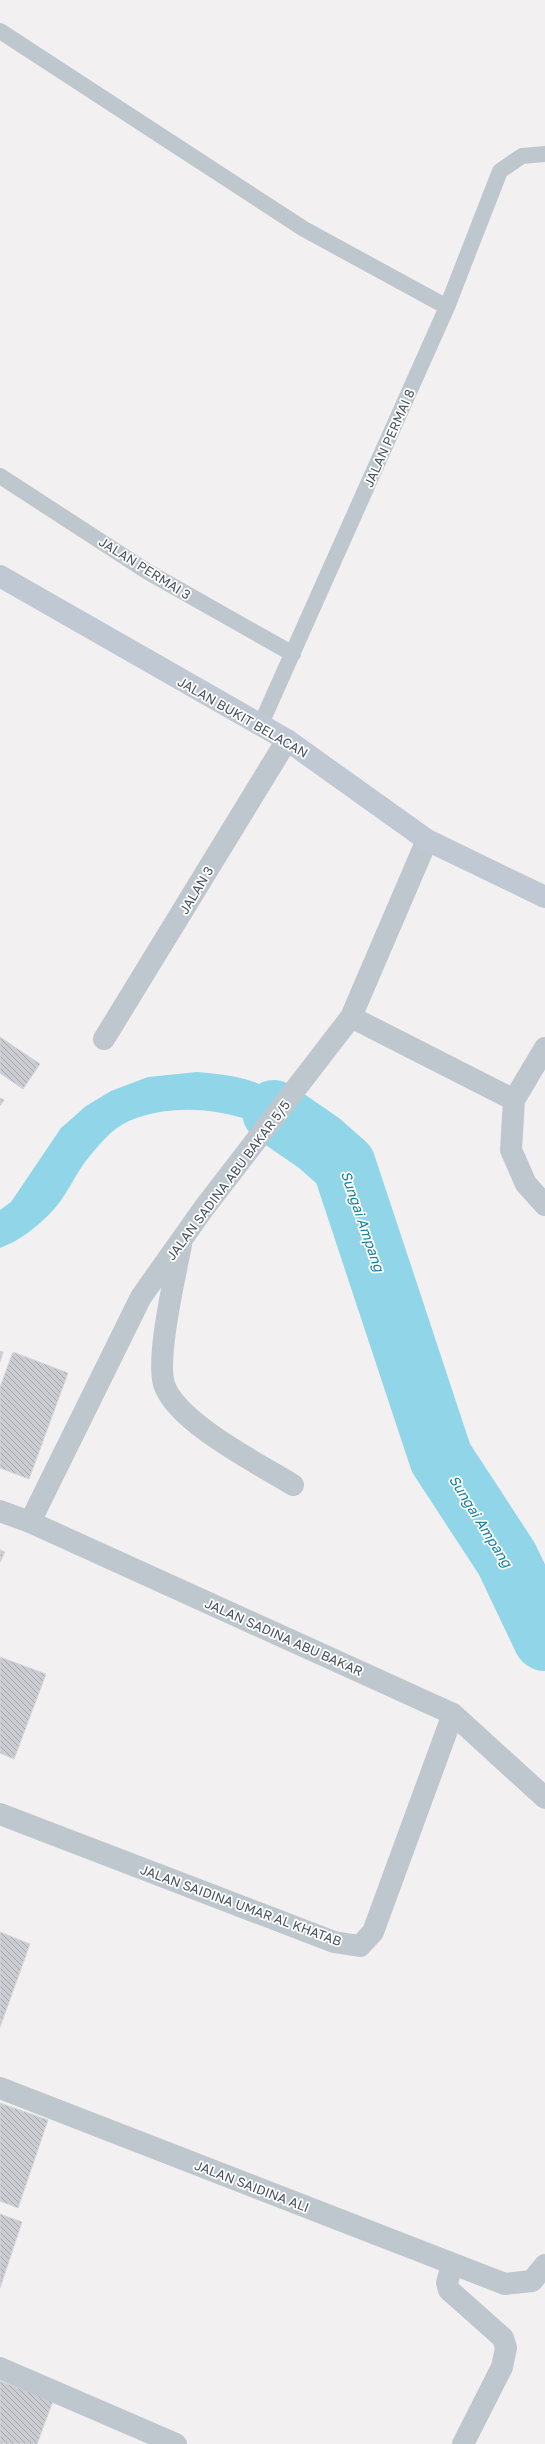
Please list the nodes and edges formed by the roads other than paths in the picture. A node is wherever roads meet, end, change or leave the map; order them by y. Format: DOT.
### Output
graph roads {
  1 [pos="0,31"];
  2 [pos="545,154"];
  3 [pos="447,307"];
  4 [pos="0,476"];
  5 [pos="0,576"];
  6 [pos="293,654"];
  7 [pos="260,726"];
  8 [pos="287,740"];
  9 [pos="427,840"];
  10 [pos="545,897"];
  11 [pos="351,1017"];
  12 [pos="104,1039"];
  13 [pos="545,1048"];
  14 [pos="514,1100"];
  15 [pos="545,1204"];
  16 [pos="182,1240"];
  17 [pos="293,1485"];
  18 [pos="0,1511"];
  19 [pos="30,1522"];
  20 [pos="452,1714"];
  21 [pos="545,1798"];
  22 [pos="0,1814"];
  23 [pos="0,2088"];
  24 [pos="452,2264"];
  25 [pos="545,2265"];
  26 [pos="0,2368"];
  27 [pos="176,2444"];
  28 [pos="463,2444"];
  1 -- 3 [label="lane"];
  2 -- 3 [label="lane, JALAN PERMAI 8"];
  3 -- 6 [label="lane, JALAN PERMAI 8"];
  4 -- 6 [label="lane, JALAN PERMAI 3"];
  5 -- 7 [label="street, JALAN BUKIT BELACAN"];
  6 -- 7 [label="lane, JALAN PERMAI 8"];
  7 -- 8 [label="street, JALAN BUKIT BELACAN"];
  8 -- 9 [label="street, JALAN BUKIT BELACAN"];
  8 -- 12 [label="street, JALAN 3"];
  9 -- 10 [label="street, JALAN BUKIT BELACAN"];
  9 -- 11 [label="street, JALAN SADINA ABU BAKAR 5/5"];
  11 -- 14 [label="street"];
  11 -- 16 [label="street, JALAN SADINA ABU BAKAR 5/5"];
  13 -- 14 [label="street"];
  14 -- 15 [label="street"];
  16 -- 17 [label="street"];
  16 -- 19 [label="street, JALAN SADINA ABU BAKAR 5/5"];
  18 -- 19 [label="street, JALAN SADINA ABU BAKAR"];
  19 -- 20 [label="street, JALAN SADINA ABU BAKAR"];
  20 -- 21 [label="street, JALAN SADINA ABU BAKAR"];
  20 -- 22 [label="street, JALAN SAIDINA UMAR AL KHATAB"];
  23 -- 24 [label="street, JALAN SAIDINA ALI"];
  24 -- 25 [label="street, JALAN SAIDINA ALI"];
  24 -- 28 [label="street"];
  26 -- 27 [label="street"];
}
